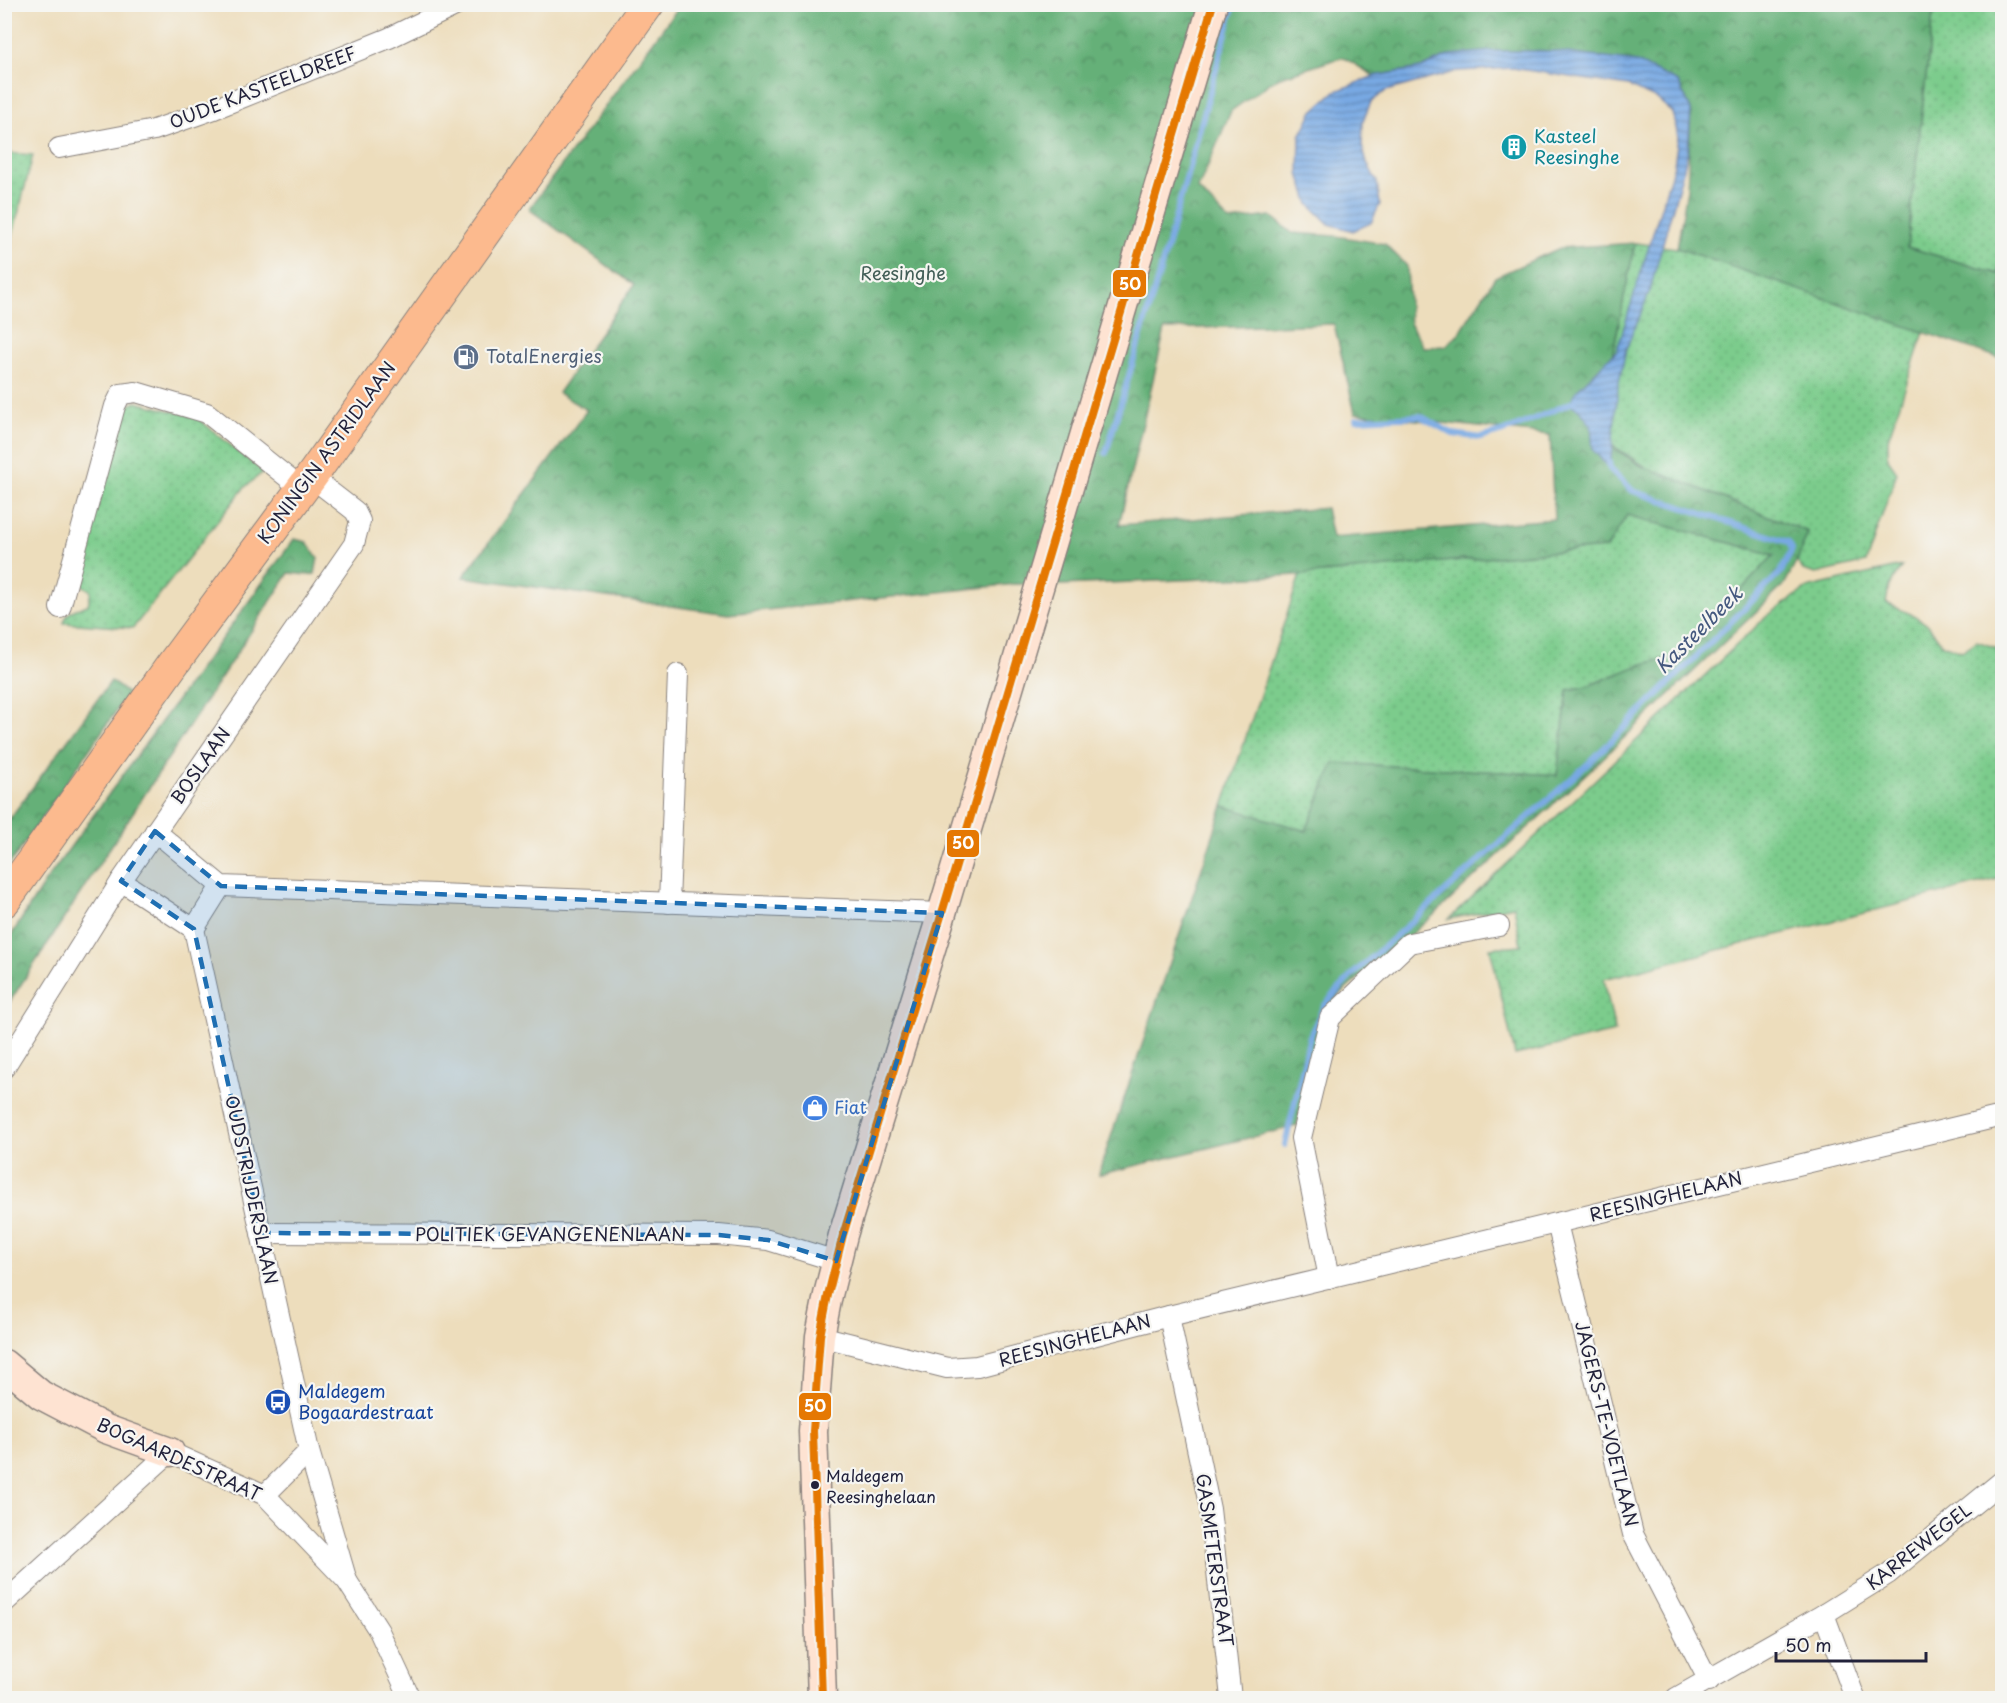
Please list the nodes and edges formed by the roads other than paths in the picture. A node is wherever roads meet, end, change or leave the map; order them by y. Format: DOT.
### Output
graph roads {
  1 [pos="459,4"];
  2 [pos="648,4"];
  3 [pos="1213,4"];
  4 [pos="59,148"];
  5 [pos="306,483"];
  6 [pos="60,608"];
  7 [pos="678,674"];
  8 [pos="155,831"];
  9 [pos="121,880"];
  10 [pos="221,886"];
  11 [pos="4,901"];
  12 [pos="669,903"];
  13 [pos="942,913"];
  14 [pos="1499,926"];
  15 [pos="194,929"];
  16 [pos="4,1068"];
  17 [pos="2002,1116"];
  18 [pos="1557,1223"];
  19 [pos="261,1233"];
  20 [pos="836,1261"];
  21 [pos="1329,1278"];
  22 [pos="1169,1316"];
  23 [pos="820,1336"];
  24 [pos="4,1364"];
  25 [pos="309,1451"];
  26 [pos="170,1452"];
  27 [pos="2002,1480"];
  28 [pos="265,1495"];
  29 [pos="348,1581"];
  30 [pos="4,1603"];
  31 [pos="1824,1614"];
  32 [pos="1708,1681"];
  33 [pos="410,1698"];
  34 [pos="822,1698"];
  35 [pos="1231,1698"];
  36 [pos="1676,1698"];
  37 [pos="1855,1698"];
  1 -- 4 [label="street, OUDE KASTEELDREEF"];
  2 -- 5 [label="main road, KONINGIN ASTRIDLAAN"];
  3 -- 13 [label="street"];
  5 -- 6 [label="street, BOSLAAN"];
  5 -- 8 [label="street, BOSLAAN"];
  5 -- 11 [label="main road, KONINGIN ASTRIDLAAN"];
  7 -- 12 [label="street"];
  8 -- 9 [label="street, BOSLAAN"];
  8 -- 10 [label="street"];
  9 -- 15 [label="street"];
  9 -- 16 [label="street, BOSLAAN"];
  10 -- 12 [label="street"];
  10 -- 15 [label="street"];
  12 -- 13 [label="street"];
  13 -- 20 [label="street"];
  14 -- 21 [label="street"];
  15 -- 19 [label="street, OUDSTRIJDERSLAAN"];
  17 -- 18 [label="street, REESINGHELAAN"];
  18 -- 21 [label="street, REESINGHELAAN"];
  18 -- 32 [label="street, JAGERS-TE-VOETLAAN"];
  19 -- 20 [label="street, POLITIEK GEVANGENENLAAN"];
  19 -- 25 [label="street, OUDSTRIJDERSLAAN"];
  20 -- 23 [label="street"];
  21 -- 22 [label="street, REESINGHELAAN"];
  22 -- 23 [label="street, REESINGHELAAN"];
  22 -- 35 [label="street, GASMETERSTRAAT"];
  23 -- 34 [label="street"];
  24 -- 26 [label="street, BOGAARDESTRAAT"];
  25 -- 28 [label="street"];
  25 -- 29 [label="street, OUDSTRIJDERSLAAN"];
  26 -- 28 [label="street, BOGAARDESTRAAT"];
  26 -- 30 [label="street"];
  27 -- 31 [label="street, KARREWEGEL"];
  28 -- 29 [label="street, BOGAARDESTRAAT"];
  29 -- 33 [label="street, BOGAARDESTRAAT"];
  31 -- 32 [label="street, KARREWEGEL"];
  31 -- 37 [label="street"];
  32 -- 36 [label="street, KARREWEGEL"];
}
